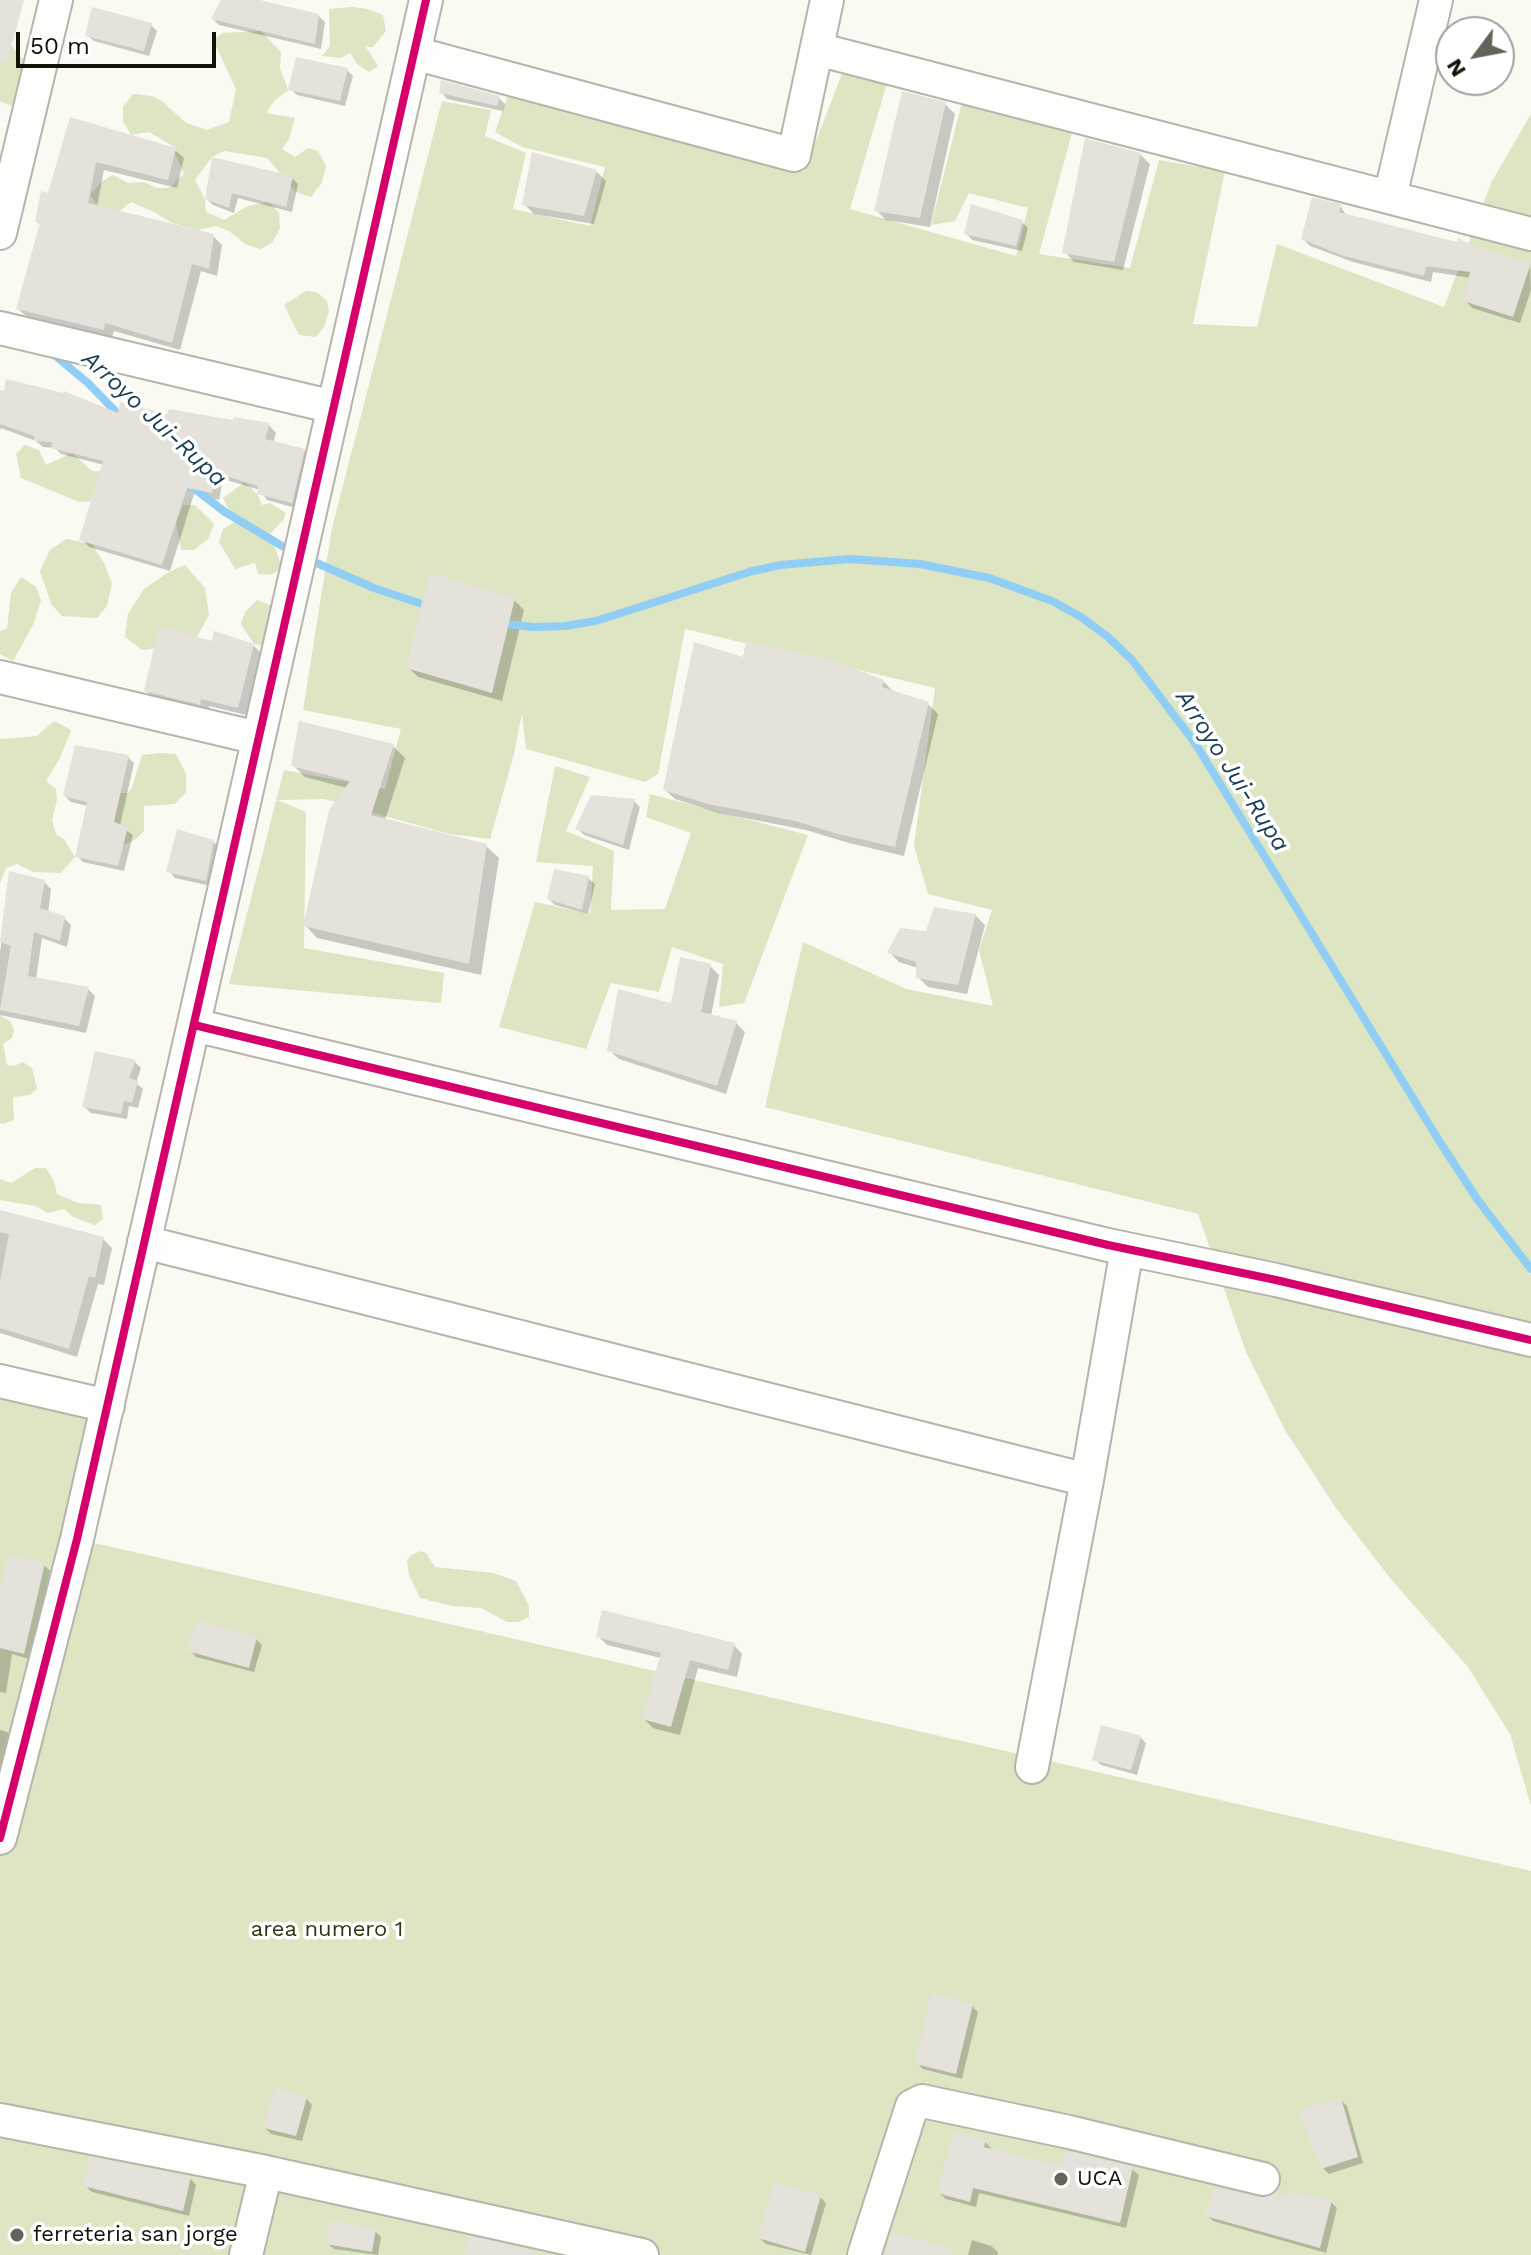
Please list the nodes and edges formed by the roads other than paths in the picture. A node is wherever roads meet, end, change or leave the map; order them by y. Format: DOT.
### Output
graph roads {
  1 [pos="56,0"];
  2 [pos="426,0"];
  3 [pos="827,0"];
  4 [pos="1436,0"];
  5 [pos="817,49"];
  6 [pos="414,53"];
  7 [pos="1390,197"];
  8 [pos="0,233"];
  9 [pos="1531,234"];
  10 [pos="0,328"];
  11 [pos="334,407"];
  12 [pos="0,677"];
  13 [pos="258,738"];
  14 [pos="194,1025"];
  15 [pos="144,1242"];
  16 [pos="1127,1249"];
  17 [pos="1531,1340"];
  18 [pos="0,1381"];
  19 [pos="108,1406"];
  20 [pos="1087,1480"];
  21 [pos="1032,1767"];
  22 [pos="0,1838"];
  23 [pos="0,2120"];
  24 [pos="266,2172"];
  25 [pos="1263,2179"];
  26 [pos="547,2244"];
  27 [pos="246,2255"];
  28 [pos="642,2255"];
  29 [pos="864,2255"];
  1 -- 8 [label="street"];
  2 -- 6 [label="street"];
  3 -- 5 [label="street"];
  4 -- 7 [label="street"];
  5 -- 6 [label="street"];
  5 -- 7 [label="street"];
  6 -- 11 [label="street"];
  7 -- 9 [label="street"];
  10 -- 11 [label="street"];
  11 -- 13 [label="street"];
  12 -- 13 [label="street"];
  13 -- 14 [label="street"];
  14 -- 15 [label="street"];
  14 -- 16 [label="street"];
  15 -- 19 [label="street"];
  15 -- 20 [label="street"];
  16 -- 17 [label="street"];
  16 -- 20 [label="street"];
  18 -- 19 [label="street"];
  19 -- 22 [label="street"];
  20 -- 21 [label="street"];
  23 -- 24 [label="street"];
  24 -- 26 [label="street"];
  24 -- 27 [label="street"];
  25 -- 29 [label="street"];
  26 -- 28 [label="street"];
}
